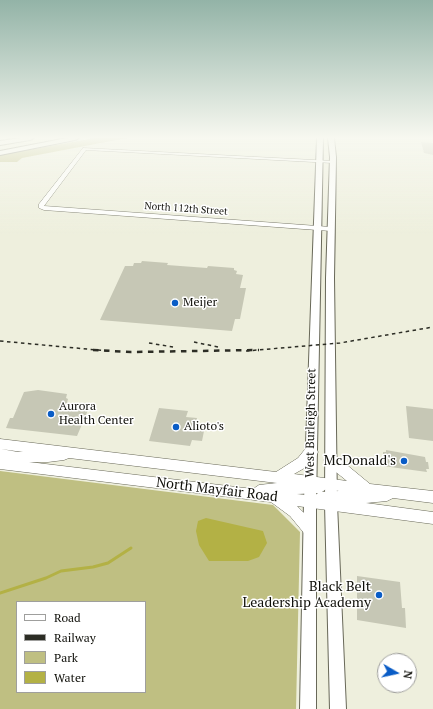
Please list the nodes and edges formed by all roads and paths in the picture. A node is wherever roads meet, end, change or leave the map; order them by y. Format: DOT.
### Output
graph roads {
  1 [pos="67,171"];
  2 [pos="319,171"];
  3 [pos="333,171"];
  4 [pos="318,228"];
  5 [pos="330,229"];
  6 [pos="0,444"];
  7 [pos="311,452"];
  8 [pos="78,453"];
  9 [pos="0,454"];
  10 [pos="331,460"];
  11 [pos="0,464"];
  12 [pos="280,477"];
  13 [pos="366,488"];
  14 [pos="310,490"];
  15 [pos="243,493"];
  16 [pos="401,493"];
  17 [pos="331,495"];
  18 [pos="276,497"];
  19 [pos="433,497"];
  20 [pos="433,518"];
  21 [pos="309,528"];
  22 [pos="308,709"];
  23 [pos="338,709"];
  1 -- 4 [label="street, North 112th Street"];
  2 -- 4 [label="main road, West Burleigh Street"];
  3 -- 5 [label="main road, West Burleigh Street"];
  4 -- 5 [label="street, North 112th Street"];
  4 -- 7 [label="main road, West Burleigh Street"];
  5 -- 10 [label="main road, West Burleigh Street"];
  6 -- 8 [label="main road, North Mayfair Road"];
  7 -- 12 [label="main road"];
  7 -- 14 [label="main road, West Burleigh Street"];
  8 -- 9 [label="main road"];
  8 -- 12 [label="main road, North Mayfair Road"];
  10 -- 13 [label="main road"];
  10 -- 17 [label="main road, West Burleigh Street"];
  11 -- 15 [label="main road, North Mayfair Road"];
  12 -- 14 [label="main road, North Mayfair Road"];
  13 -- 16 [label="main road, North Mayfair Road"];
  13 -- 17 [label="main road, North Mayfair Road"];
  14 -- 15 [label="main road"];
  14 -- 17 [label="main road, North Mayfair Road"];
  14 -- 17 [label="main road"];
  14 -- 18 [label="main road, North Mayfair Road"];
  14 -- 21 [label="main road, West Burleigh Street"];
  15 -- 18 [label="main road, North Mayfair Road"];
  16 -- 17 [label="main road"];
  16 -- 19 [label="main road, North Mayfair Road"];
  17 -- 20 [label="main road, North Mayfair Road"];
  17 -- 23 [label="main road, West Burleigh Street"];
  18 -- 21 [label="main road"];
  21 -- 22 [label="main road, West Burleigh Street"];
}
